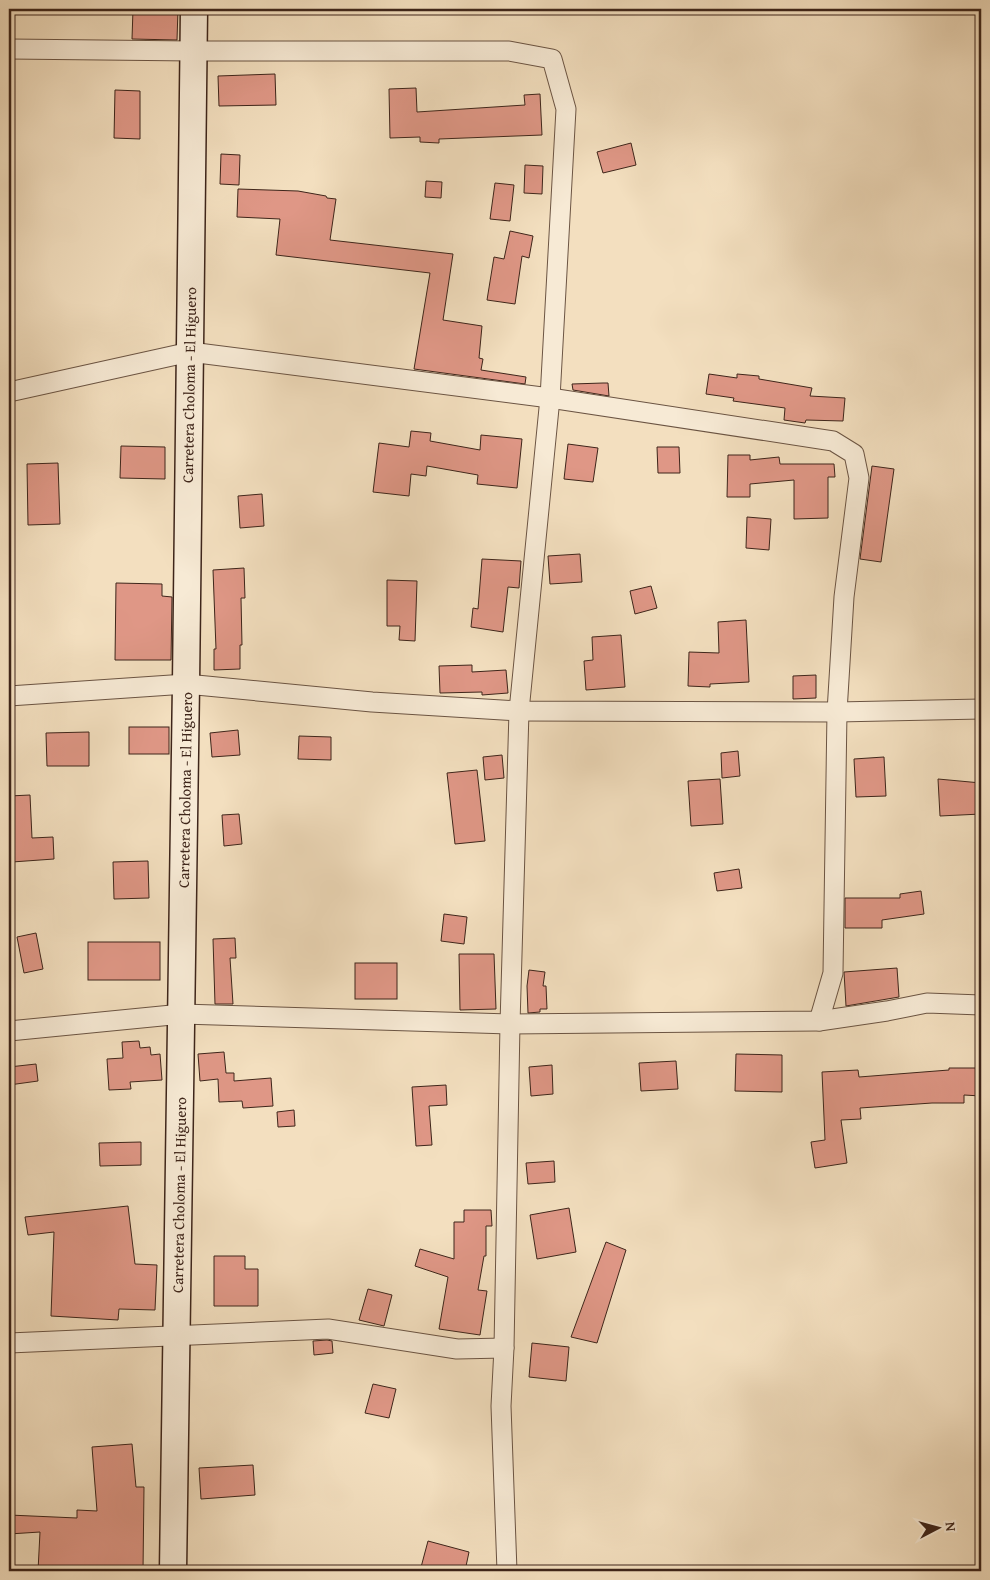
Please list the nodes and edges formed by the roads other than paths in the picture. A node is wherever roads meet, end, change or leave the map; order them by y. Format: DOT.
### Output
graph roads {
  1 [pos="194,9"];
  2 [pos="9,49"];
  3 [pos="193,51"];
  4 [pos="190,352"];
  5 [pos="9,392"];
  6 [pos="550,398"];
  7 [pos="186,684"];
  8 [pos="9,696"];
  9 [pos="981,709"];
  10 [pos="519,711"];
  11 [pos="838,712"];
  12 [pos="981,1005"];
  13 [pos="182,1014"];
  14 [pos="819,1021"];
  15 [pos="510,1024"];
  16 [pos="9,1031"];
  17 [pos="177,1336"];
  18 [pos="9,1343"];
  19 [pos="504,1348"];
  20 [pos="173,1571"];
  21 [pos="508,1571"];
  1 -- 3 [label="street, Carretera Choloma - El Higuero"];
  2 -- 3 [label="street"];
  3 -- 4 [label="street, Carretera Choloma - El Higuero"];
  3 -- 6 [label="street"];
  4 -- 5 [label="street"];
  4 -- 6 [label="street"];
  4 -- 7 [label="street, Carretera Choloma - El Higuero"];
  6 -- 10 [label="street"];
  6 -- 11 [label="street"];
  7 -- 8 [label="street"];
  7 -- 10 [label="street"];
  7 -- 13 [label="street, Carretera Choloma - El Higuero"];
  9 -- 11 [label="street"];
  10 -- 11 [label="street"];
  10 -- 15 [label="street"];
  11 -- 14 [label="street"];
  12 -- 14 [label="street"];
  13 -- 15 [label="street"];
  13 -- 16 [label="street"];
  13 -- 17 [label="street, Carretera Choloma - El Higuero"];
  14 -- 15 [label="street"];
  15 -- 19 [label="street"];
  17 -- 18 [label="street"];
  17 -- 19 [label="street"];
  17 -- 20 [label="street, Carretera Choloma - El Higuero"];
  19 -- 21 [label="street"];
}
